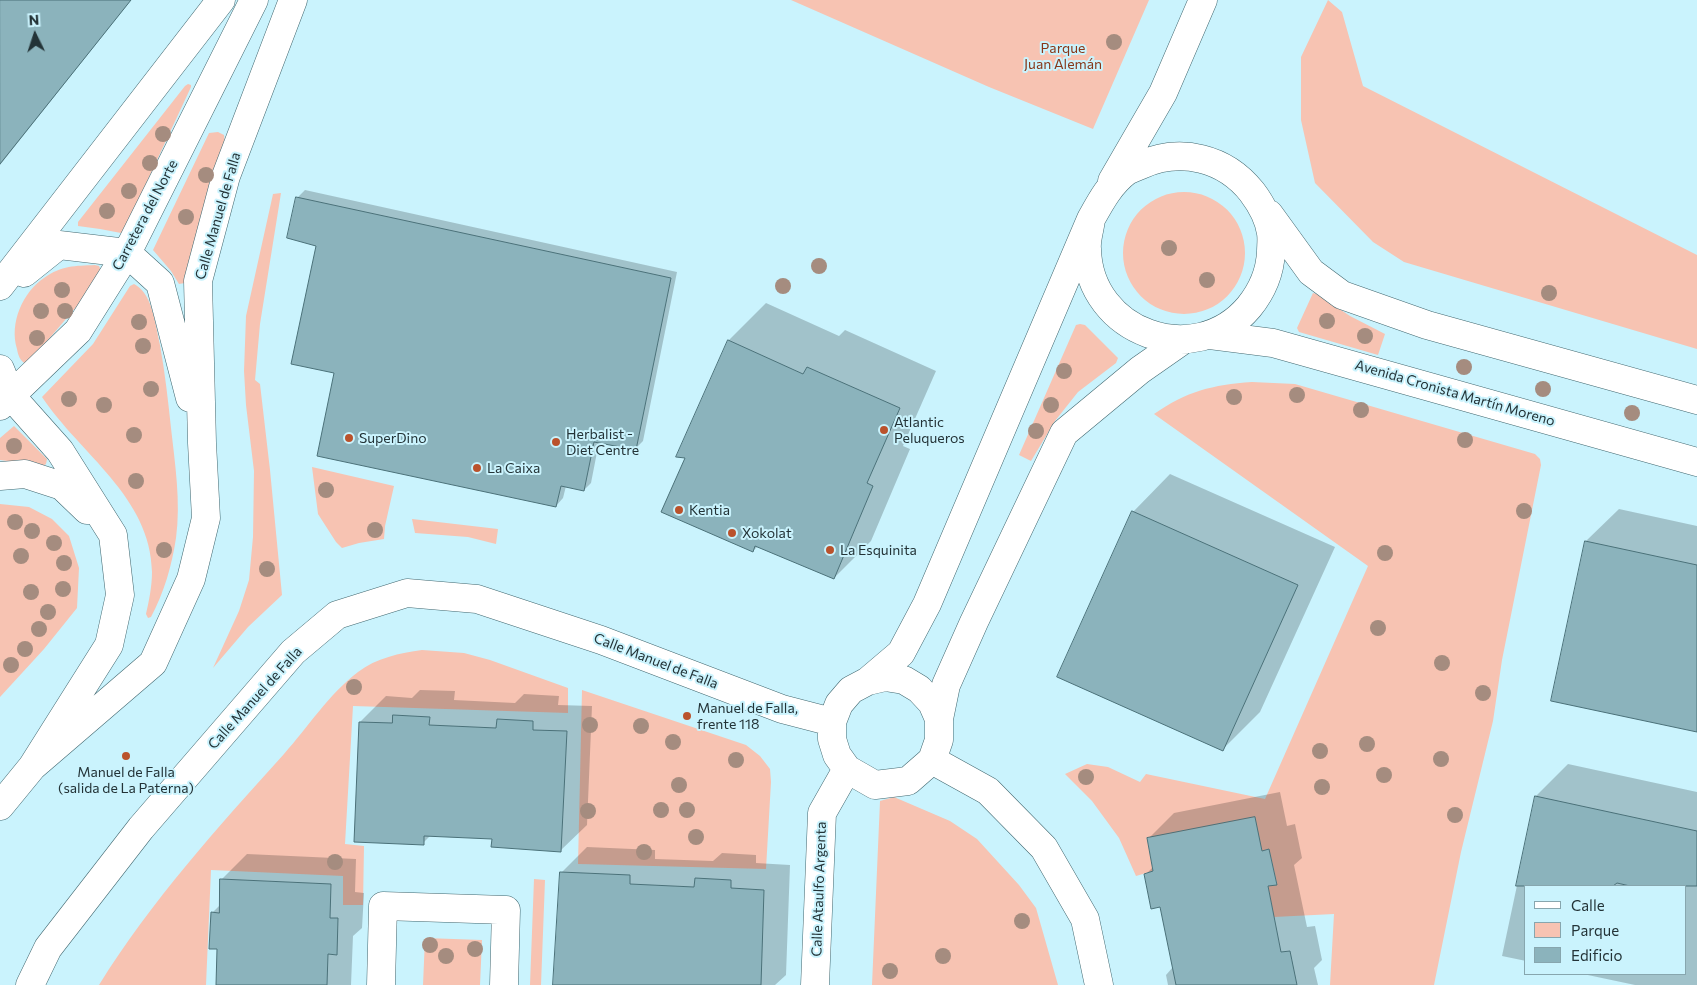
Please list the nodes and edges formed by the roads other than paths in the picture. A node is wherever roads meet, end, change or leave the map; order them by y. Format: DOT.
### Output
graph roads {
  1 [pos="221,0"];
  2 [pos="254,0"];
  3 [pos="293,0"];
  4 [pos="1203,0"];
  5 [pos="1105,192"];
  6 [pos="1261,203"];
  7 [pos="1091,219"];
  8 [pos="126,253"];
  9 [pos="0,286"];
  10 [pos="0,294"];
  11 [pos="1210,335"];
  12 [pos="1183,340"];
  13 [pos="0,369"];
  14 [pos="1697,400"];
  15 [pos="5,401"];
  16 [pos="202,443"];
  17 [pos="1697,462"];
  18 [pos="0,476"];
  19 [pos="113,535"];
  20 [pos="868,681"];
  21 [pos="939,719"];
  22 [pos="832,722"];
  23 [pos="932,760"];
  24 [pos="32,767"];
  25 [pos="847,769"];
  26 [pos="0,806"];
  27 [pos="30,985"];
  28 [pos="380,985"];
  29 [pos="504,985"];
  30 [pos="815,985"];
  31 [pos="1099,985"];
  1 -- 9 [label="street"];
  2 -- 8 [label="street, Carretera del Norte"];
  3 -- 16 [label="street, Calle Manuel de Falla"];
  4 -- 5 [label="street"];
  5 -- 6 [label="street"];
  5 -- 7 [label="street"];
  6 -- 11 [label="street"];
  6 -- 14 [label="street"];
  7 -- 12 [label="street"];
  7 -- 20 [label="street"];
  8 -- 10 [label="street"];
  8 -- 15 [label="street, Carretera del Norte"];
  8 -- 16 [label="street, Calle Manuel de Falla"];
  11 -- 12 [label="street"];
  11 -- 17 [label="street, Avenida Cronista Martín Moreno"];
  12 -- 21 [label="street"];
  13 -- 15 [label="street, Calle Manuel de Falla"];
  15 -- 19 [label="street, Calle Manuel de Falla"];
  16 -- 24 [label="street, Calle Manuel de Falla"];
  18 -- 19 [label="street"];
  19 -- 24 [label="street, Calle Manuel de Falla"];
  20 -- 21 [label="street"];
  20 -- 22 [label="street"];
  21 -- 23 [label="street"];
  22 -- 25 [label="street"];
  22 -- 27 [label="street, Calle Manuel de Falla"];
  23 -- 25 [label="street"];
  23 -- 31 [label="street"];
  24 -- 26 [label="street, Calle Manuel de Falla"];
  25 -- 30 [label="street, Calle Ataulfo Argenta"];
  28 -- 29 [label="street"];
}
